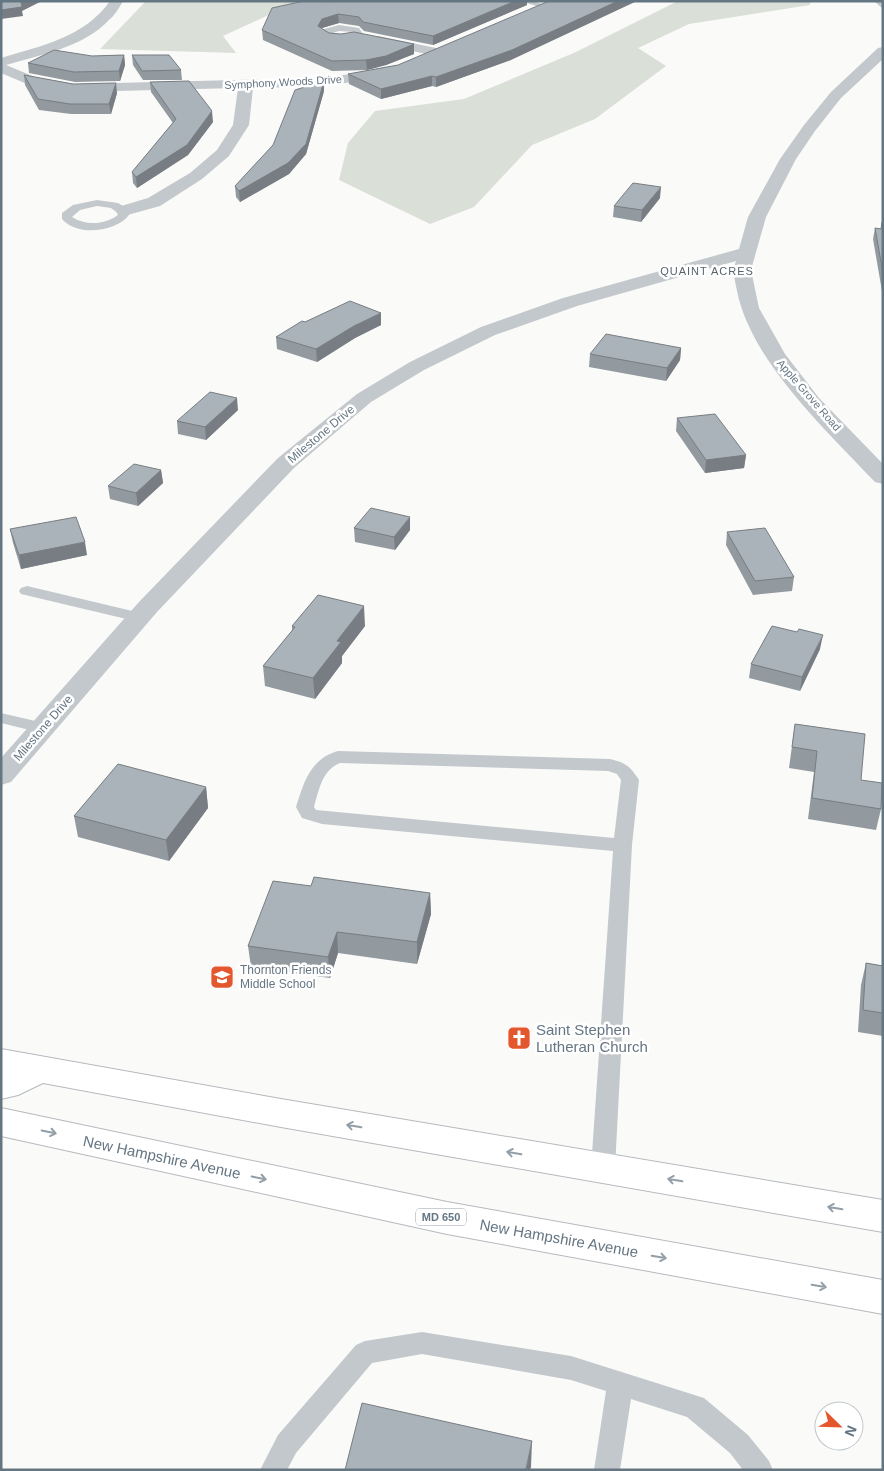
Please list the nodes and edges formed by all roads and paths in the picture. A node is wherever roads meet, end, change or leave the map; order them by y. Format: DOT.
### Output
graph roads {
  1 [pos="116,1"];
  2 [pos="878,1"];
  3 [pos="548,3"];
  4 [pos="525,7"];
  5 [pos="883,7"];
  6 [pos="357,36"];
  7 [pos="883,51"];
  8 [pos="1,62"];
  9 [pos="1,68"];
  10 [pos="246,84"];
  11 [pos="124,211"];
  12 [pos="747,252"];
  13 [pos="883,477"];
  14 [pos="27,591"];
  15 [pos="139,617"];
  16 [pos="1,718"];
  17 [pos="42,728"];
  18 [pos="1,776"];
  19 [pos="623,845"];
  20 [pos="1,1062"];
  21 [pos="41,1069"];
  22 [pos="1,1085"];
  23 [pos="1,1122"];
  24 [pos="602,1168"];
  25 [pos="883,1216"];
  26 [pos="883,1297"];
  27 [pos="620,1383"];
  28 [pos="273,1470"];
  29 [pos="607,1470"];
  30 [pos="760,1470"];
  1 -- 8 [label="street"];
  2 -- 5 [label="lane"];
  3 -- 4 [label="street"];
  6 -- 10 [label="street, Symphony Woods Drive"];
  7 -- 12 [label="street, Apple Grove Road"];
  9 -- 10 [label="street, Symphony Woods Drive"];
  10 -- 11 [label="street"];
  12 -- 13 [label="street, Apple Grove Road"];
  12 -- 15 [label="street, Milestone Drive"];
  14 -- 15 [label="lane"];
  15 -- 17 [label="street, Milestone Drive"];
  16 -- 17 [label="lane"];
  17 -- 18 [label="street, Milestone Drive"];
  19 -- 19 [label="lane"];
  19 -- 24 [label="lane"];
  20 -- 21 [label="main road"];
  21 -- 22 [label="main road"];
  24 -- 21 [label="main road, one-way"];
  23 -- 26 [label="main road, New Hampshire Avenue / MD 650, one-way"];
  25 -- 24 [label="main road, one-way"];
  27 -- 28 [label="lane"];
  27 -- 29 [label="lane"];
  27 -- 30 [label="lane"];
}
